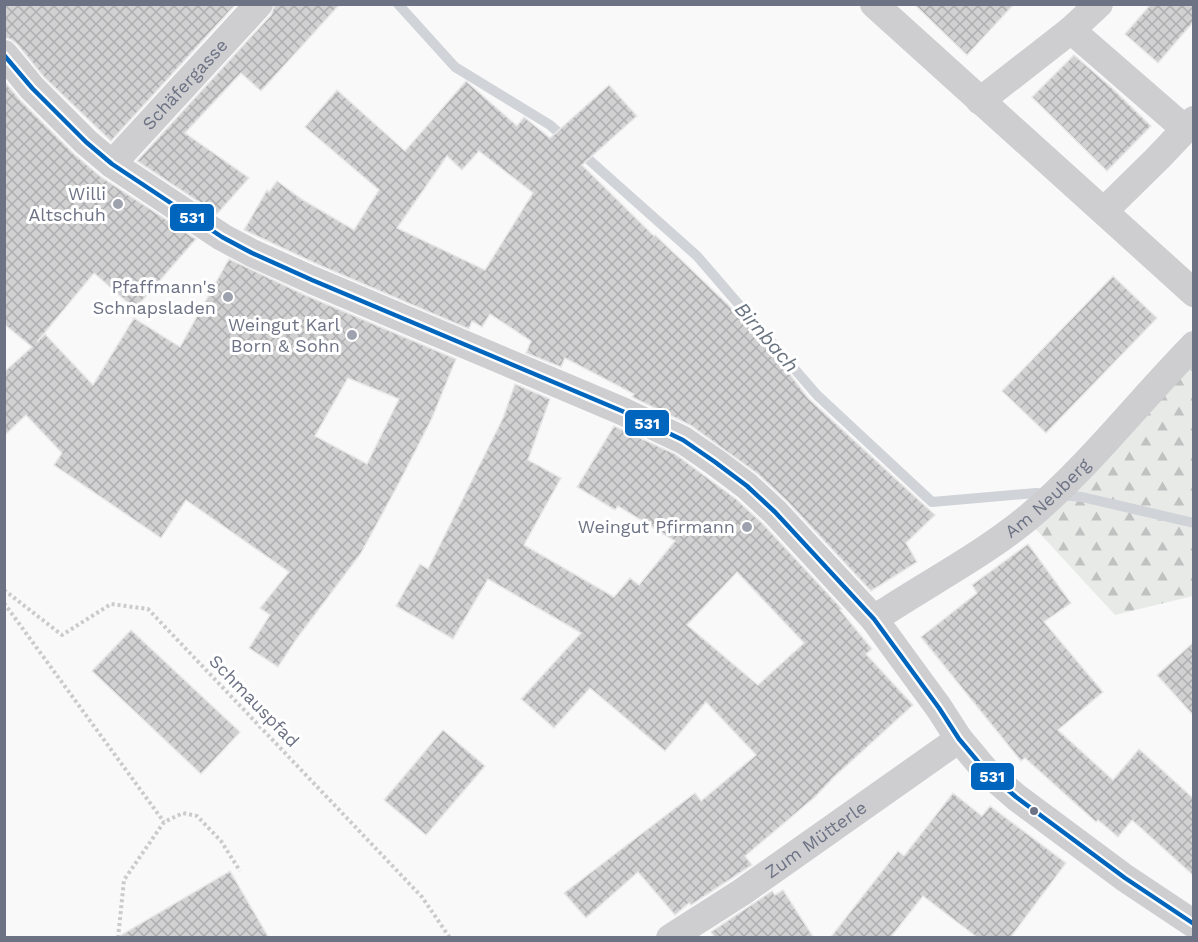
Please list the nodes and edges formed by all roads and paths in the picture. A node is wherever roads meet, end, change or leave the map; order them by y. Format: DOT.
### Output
graph roads {
  1 [pos="259,4"];
  2 [pos="874,4"];
  3 [pos="1100,4"];
  4 [pos="1071,30"];
  5 [pos="4,54"];
  6 [pos="980,101"];
  7 [pos="1190,124"];
  8 [pos="112,164"];
  9 [pos="1104,211"];
  10 [pos="1194,293"];
  11 [pos="1194,345"];
  12 [pos="4,590"];
  13 [pos="4,603"];
  14 [pos="874,619"];
  15 [pos="959,739"];
  16 [pos="164,822"];
  17 [pos="240,871"];
  18 [pos="1194,924"];
  19 [pos="118,938"];
  20 [pos="450,938"];
  21 [pos="670,938"];
  1 -- 8 [label="street, Schäfergasse"];
  2 -- 6 [label="street"];
  3 -- 4 [label="street"];
  4 -- 6 [label="street"];
  4 -- 7 [label="street"];
  5 -- 8 [label="street"];
  6 -- 9 [label="street"];
  7 -- 9 [label="street"];
  8 -- 14 [label="street"];
  9 -- 10 [label="street"];
  11 -- 14 [label="street, Am Neuberg"];
  12 -- 20 [label="path, Schmauspfad"];
  13 -- 16 [label="path"];
  14 -- 15 [label="street"];
  15 -- 18 [label="street"];
  15 -- 21 [label="street, Zum Mütterle"];
  16 -- 17 [label="path"];
  16 -- 19 [label="path"];
}
